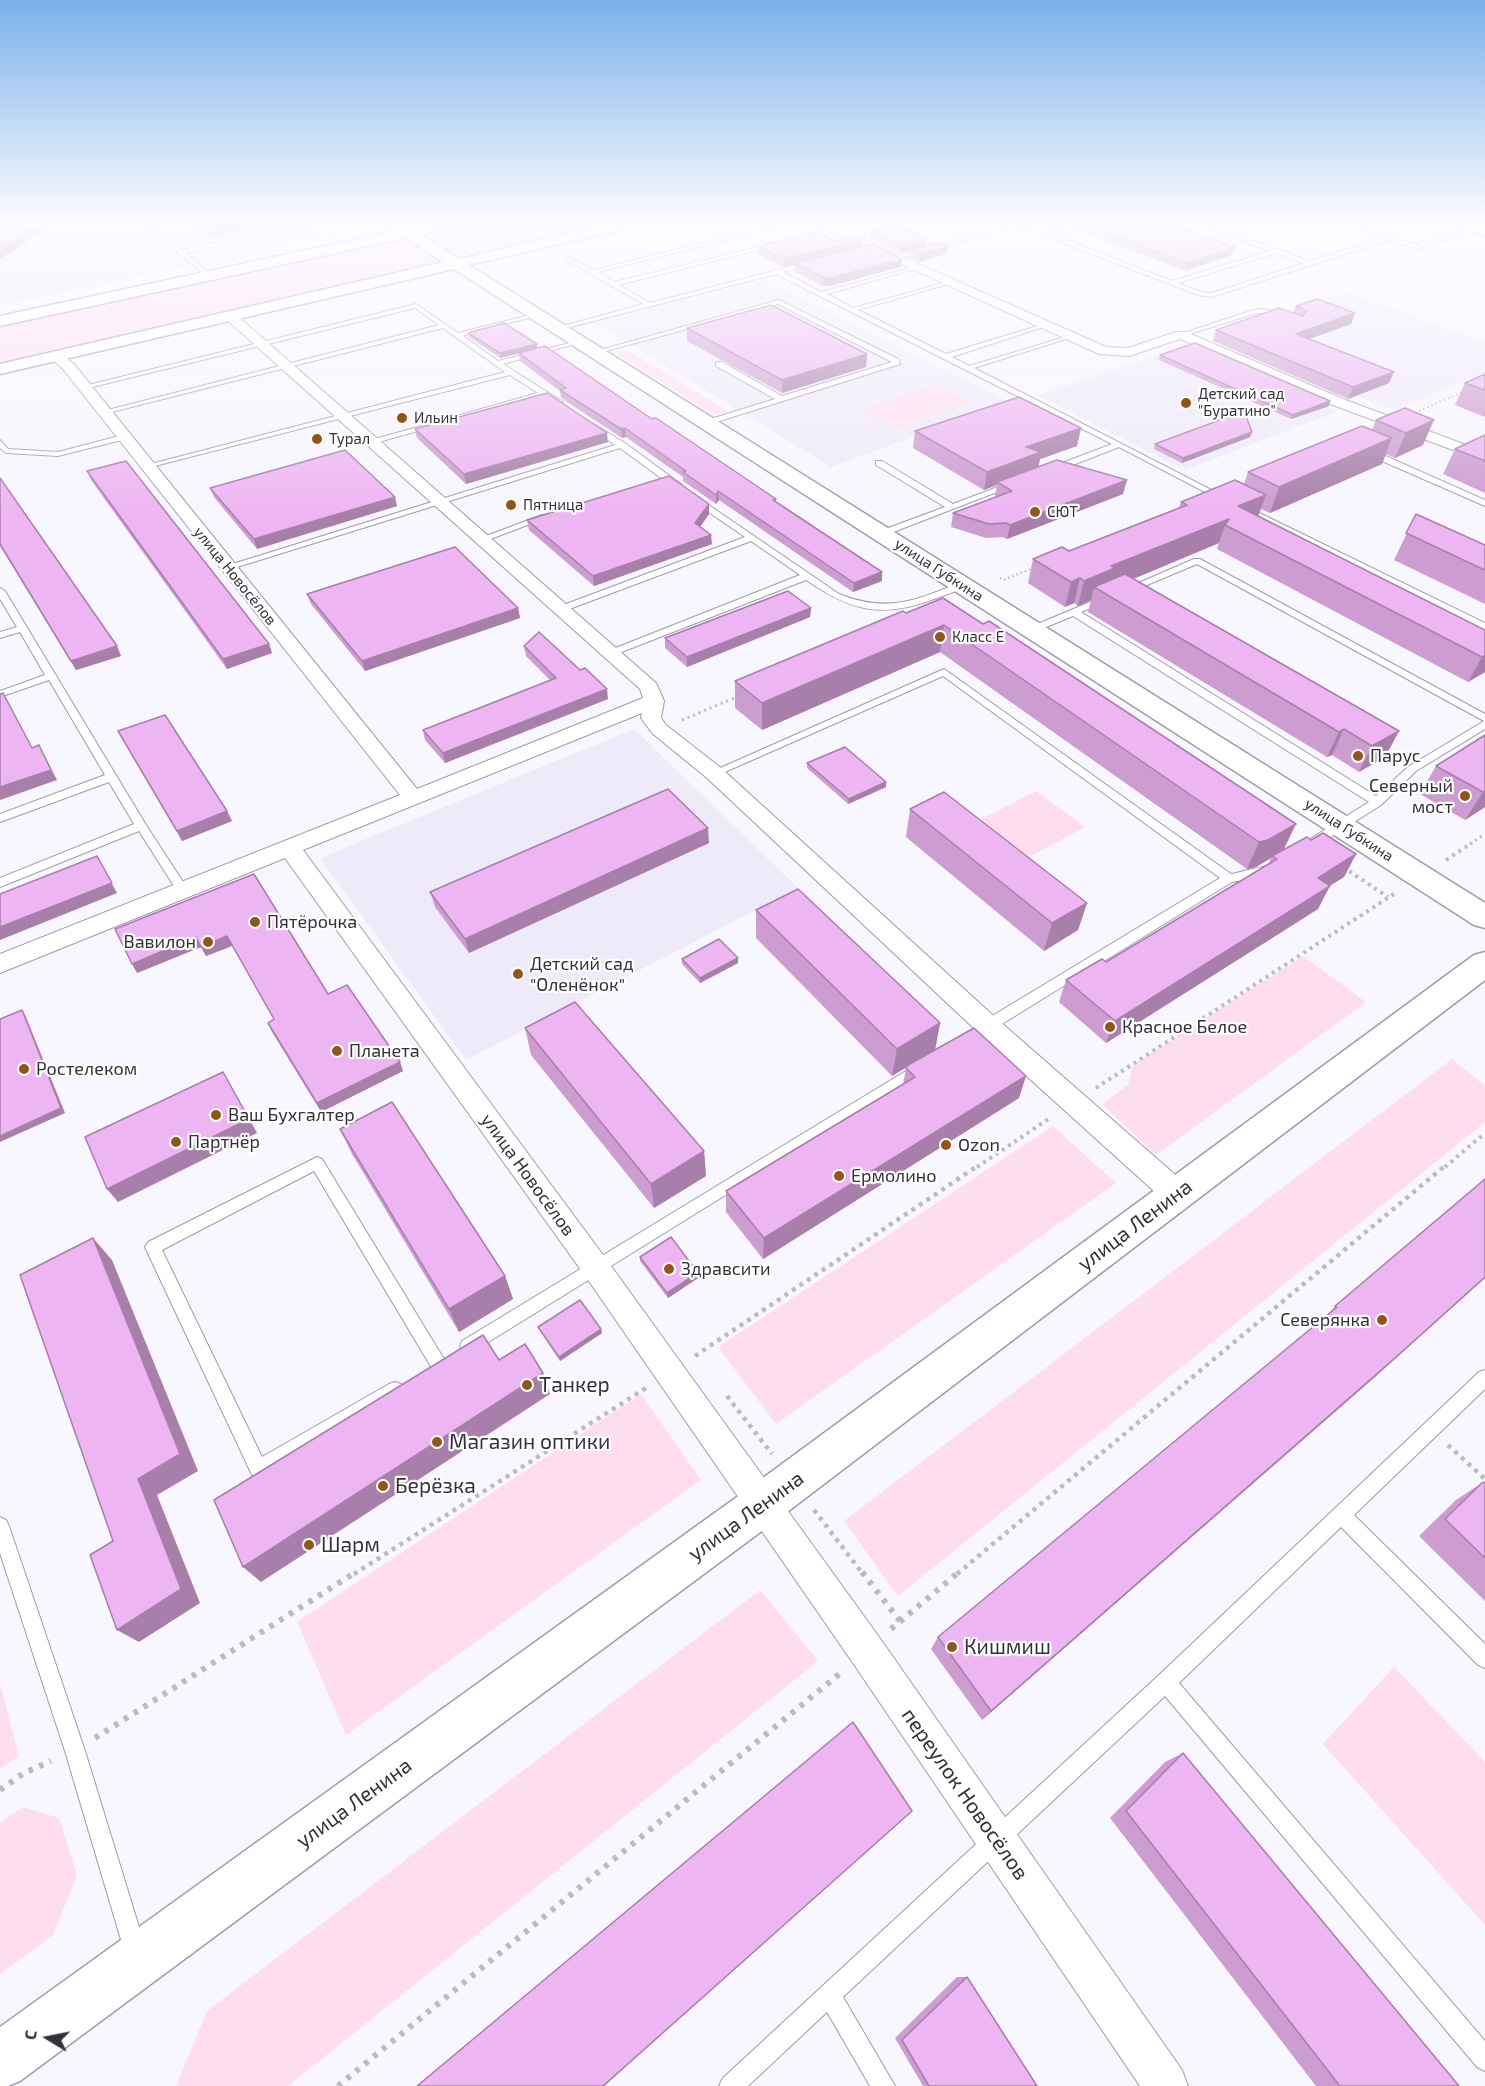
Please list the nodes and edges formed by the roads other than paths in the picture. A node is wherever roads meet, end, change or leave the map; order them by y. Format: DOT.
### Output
graph roads {
  1 [pos="211,320"];
  2 [pos="235,320"];
  3 [pos="358,320"];
  4 [pos="437,320"];
  5 [pos="511,320"];
  6 [pos="546,320"];
  7 [pos="589,320"];
  8 [pos="701,320"];
  9 [pos="815,320"];
  10 [pos="872,320"];
  11 [pos="1036,320"];
  12 [pos="1226,320"];
  13 [pos="1046,325"];
  14 [pos="445,326"];
  15 [pos="559,328"];
  16 [pos="457,334"];
  17 [pos="1180,335"];
  18 [pos="1070,336"];
  19 [pos="262,344"];
  20 [pos="588,347"];
  21 [pos="55,356"];
  22 [pos="945,357"];
  23 [pos="497,363"];
  24 [pos="719,364"];
  25 [pos="287,366"];
  26 [pos="968,368"];
  27 [pos="0,369"];
  28 [pos="511,373"];
  29 [pos="84,387"];
  30 [pos="545,393"];
  31 [pos="781,399"];
  32 [pos="564,406"];
  33 [pos="104,412"];
  34 [pos="343,416"];
  35 [pos="583,419"];
  36 [pos="707,423"];
  37 [pos="123,437"];
  38 [pos="372,441"];
  39 [pos="0,442"];
  40 [pos="1119,444"];
  41 [pos="621,445"];
  42 [pos="1355,446"];
  43 [pos="1485,458"];
  44 [pos="879,463"];
  45 [pos="147,466"];
  46 [pos="1041,474"];
  47 [pos="665,477"];
  48 [pos="655,481"];
  49 [pos="1019,482"];
  50 [pos="441,502"];
  51 [pos="1485,504"];
  52 [pos="952,507"];
  53 [pos="557,513"];
  54 [pos="883,533"];
  55 [pos="751,538"];
  56 [pos="482,539"];
  57 [pos="228,567"];
  58 [pos="807,576"];
  59 [pos="962,585"];
  60 [pos="0,591"];
  61 [pos="561,609"];
  62 [pos="1074,612"];
  63 [pos="1485,627"];
  64 [pos="22,628"];
  65 [pos="1031,630"];
  66 [pos="0,635"];
  67 [pos="611,653"];
  68 [pos="51,676"];
  69 [pos="0,693"];
  70 [pos="654,701"];
  71 [pos="1485,718"];
  72 [pos="1485,724"];
  73 [pos="714,773"];
  74 [pos="111,777"];
  75 [pos="413,798"];
  76 [pos="1377,802"];
  77 [pos="0,818"];
  78 [pos="1341,825"];
  79 [pos="141,826"];
  80 [pos="290,848"];
  81 [pos="1299,850"];
  82 [pos="1280,862"];
  83 [pos="1229,878"];
  84 [pos="0,883"];
  85 [pos="183,891"];
  86 [pos="1485,917"];
  87 [pos="1485,963"];
  88 [pos="0,964"];
  89 [pos="978,1032"];
  90 [pos="928,1063"];
  91 [pos="1177,1194"];
  92 [pos="596,1268"];
  93 [pos="1485,1378"];
  94 [pos="409,1382"];
  95 [pos="778,1493"];
  96 [pos="1342,1515"];
  97 [pos="0,1526"];
  98 [pos="1485,1658"];
  99 [pos="1166,1682"];
  100 [pos="996,1839"];
  101 [pos="138,1961"];
  102 [pos="829,1995"];
  103 [pos="1485,2058"];
  104 [pos="0,2061"];
  105 [pos="730,2086"];
  106 [pos="883,2086"];
  107 [pos="1166,2086"];
  1 -- 21 [label="main road"];
  2 -- 19 [label="street"];
  3 -- 19 [label="lane"];
  4 -- 14 [label="lane"];
  5 -- 16 [label="lane"];
  6 -- 15 [label="main road, улица Губкина"];
  7 -- 15 [label="lane"];
  8 -- 20 [label="lane"];
  9 -- 31 [label="lane"];
  10 -- 22 [label="lane"];
  11 -- 13 [label="street"];
  12 -- 17 [label="lane"];
  13 -- 18 [label="street"];
  13 -- 22 [label="lane"];
  14 -- 16 [label="lane"];
  14 -- 25 [label="lane"];
  15 -- 20 [label="main road, улица Губкина"];
  16 -- 23 [label="lane"];
  17 -- 18 [label="street"];
  17 -- 43 [label="street"];
  18 -- 26 [label="lane"];
  19 -- 25 [label="street"];
  19 -- 29 [label="lane"];
  20 -- 23 [label="lane"];
  20 -- 36 [label="main road, улица Губкина"];
  21 -- 27 [label="main road"];
  21 -- 29 [label="street, улица Новосёлов"];
  22 -- 26 [label="lane"];
  23 -- 28 [label="lane"];
  24 -- 31 [label="lane"];
  25 -- 33 [label="lane"];
  25 -- 34 [label="street"];
  26 -- 40 [label="lane"];
  28 -- 30 [label="lane"];
  28 -- 34 [label="lane"];
  29 -- 33 [label="street, улица Новосёлов"];
  30 -- 32 [label="lane"];
  30 -- 38 [label="lane"];
  31 -- 36 [label="lane"];
  33 -- 37 [label="street, улица Новосёлов"];
  34 -- 38 [label="street"];
  34 -- 45 [label="lane"];
  35 -- 41 [label="lane"];
  36 -- 54 [label="main road, улица Губкина"];
  37 -- 39 [label="lane"];
  37 -- 45 [label="street, улица Новосёлов"];
  38 -- 50 [label="street"];
  40 -- 46 [label="lane"];
  40 -- 63 [label="lane"];
  41 -- 47 [label="lane"];
  41 -- 50 [label="lane"];
  42 -- 51 [label="lane"];
  44 -- 52 [label="lane"];
  45 -- 57 [label="street, улица Новосёлов"];
  47 -- 48 [label="lane"];
  47 -- 55 [label="lane"];
  49 -- 52 [label="lane"];
  50 -- 56 [label="street"];
  50 -- 57 [label="lane"];
  52 -- 54 [label="lane"];
  53 -- 56 [label="lane"];
  54 -- 59 [label="main road, улица Губкина"];
  55 -- 58 [label="lane"];
  55 -- 61 [label="lane"];
  56 -- 61 [label="street"];
  57 -- 75 [label="street, улица Новосёлов"];
  58 -- 59 [label="lane"];
  58 -- 67 [label="lane"];
  59 -- 65 [label="main road, улица Губкина"];
  60 -- 64 [label="lane"];
  61 -- 67 [label="street"];
  62 -- 65 [label="lane"];
  62 -- 71 [label="lane"];
  62 -- 76 [label="lane"];
  64 -- 66 [label="lane"];
  64 -- 68 [label="lane"];
  65 -- 78 [label="main road, улица Губкина"];
  67 -- 70 [label="street"];
  68 -- 69 [label="lane"];
  68 -- 74 [label="lane"];
  70 -- 73 [label="street"];
  70 -- 75 [label="street"];
  72 -- 76 [label="lane"];
  73 -- 83 [label="lane"];
  73 -- 89 [label="street"];
  74 -- 77 [label="lane"];
  74 -- 79 [label="lane"];
  75 -- 80 [label="street"];
  76 -- 78 [label="lane"];
  78 -- 81 [label="lane"];
  78 -- 86 [label="main road, улица Губкина"];
  79 -- 84 [label="lane"];
  79 -- 85 [label="lane"];
  80 -- 85 [label="street"];
  80 -- 92 [label="street, улица Новосёлов"];
  82 -- 83 [label="lane"];
  83 -- 89 [label="lane"];
  85 -- 88 [label="street"];
  87 -- 91 [label="main road, улица Ленина"];
  89 -- 91 [label="street"];
  90 -- 92 [label="lane"];
  91 -- 95 [label="main road, улица Ленина"];
  92 -- 94 [label="lane"];
  92 -- 95 [label="street, улица Новосёлов"];
  93 -- 96 [label="lane"];
  95 -- 100 [label="street, переулок Новосёлов"];
  95 -- 101 [label="main road, улица Ленина"];
  96 -- 98 [label="lane"];
  96 -- 99 [label="lane"];
  97 -- 101 [label="lane"];
  99 -- 100 [label="lane"];
  99 -- 103 [label="lane"];
  100 -- 102 [label="lane"];
  100 -- 107 [label="street, переулок Новосёлов"];
  101 -- 104 [label="main road, улица Ленина"];
  102 -- 105 [label="lane"];
  102 -- 106 [label="lane"];
}
